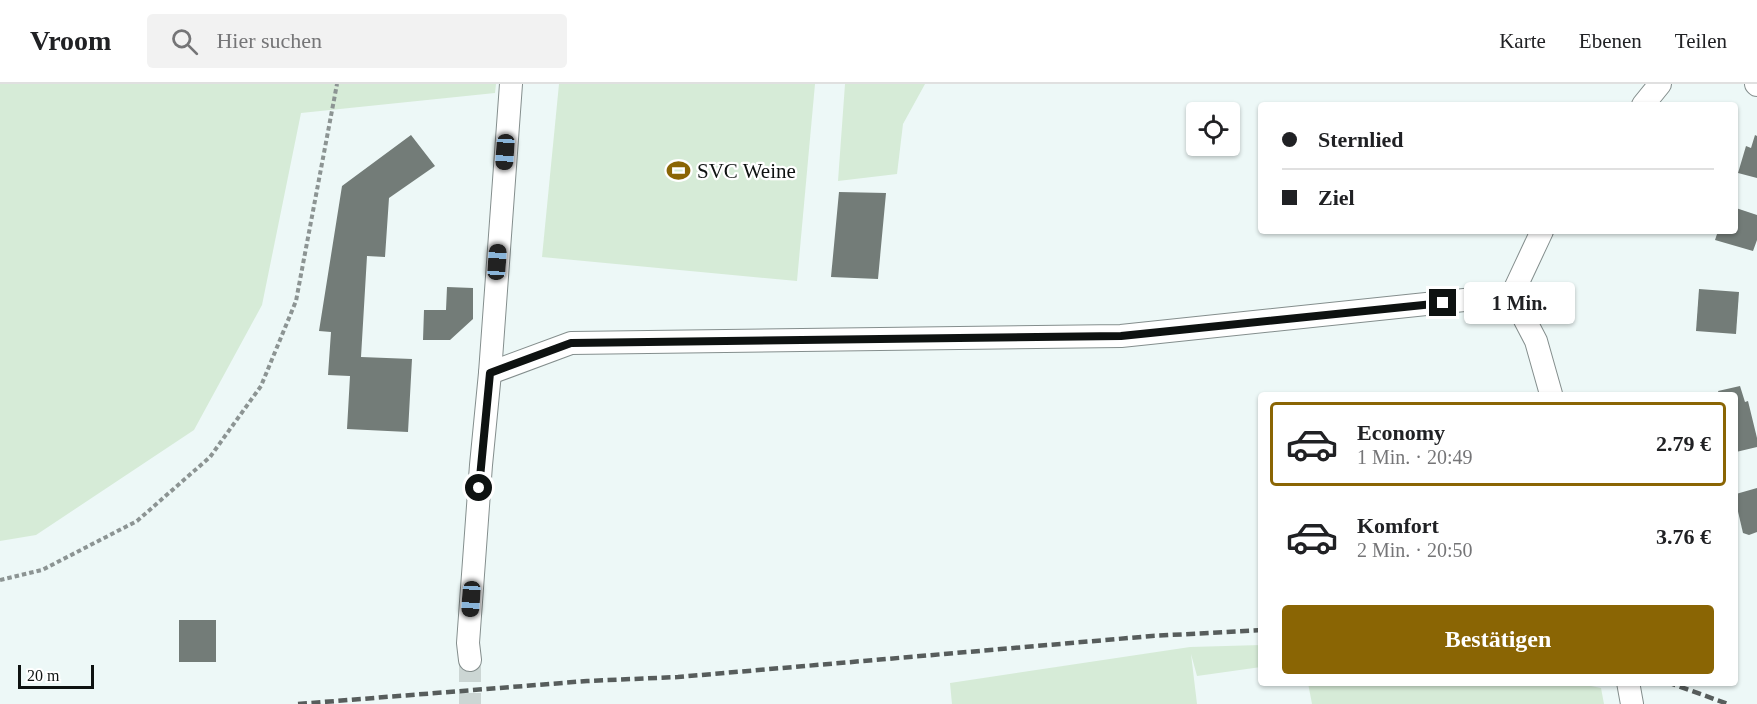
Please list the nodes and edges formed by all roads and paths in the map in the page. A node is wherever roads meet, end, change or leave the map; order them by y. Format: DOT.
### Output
graph roads {
  1 [pos="337,84"];
  2 [pos="511,84"];
  3 [pos="1660,84"];
  4 [pos="1645,102"];
  5 [pos="1541,234"];
  6 [pos="1512,295"];
  7 [pos="490,373"];
  8 [pos="1550,392"];
  9 [pos="0,580"];
  10 [pos="470,660"];
  11 [pos="1629,686"];
  12 [pos="1632,704"];
  1 -- 9 [label="path"];
  2 -- 7 [label="street"];
  3 -- 4 [label="street"];
  5 -- 6 [label="street"];
  6 -- 7 [label="street"];
  6 -- 8 [label="street"];
  7 -- 10 [label="street"];
  11 -- 12 [label="street"];
}
